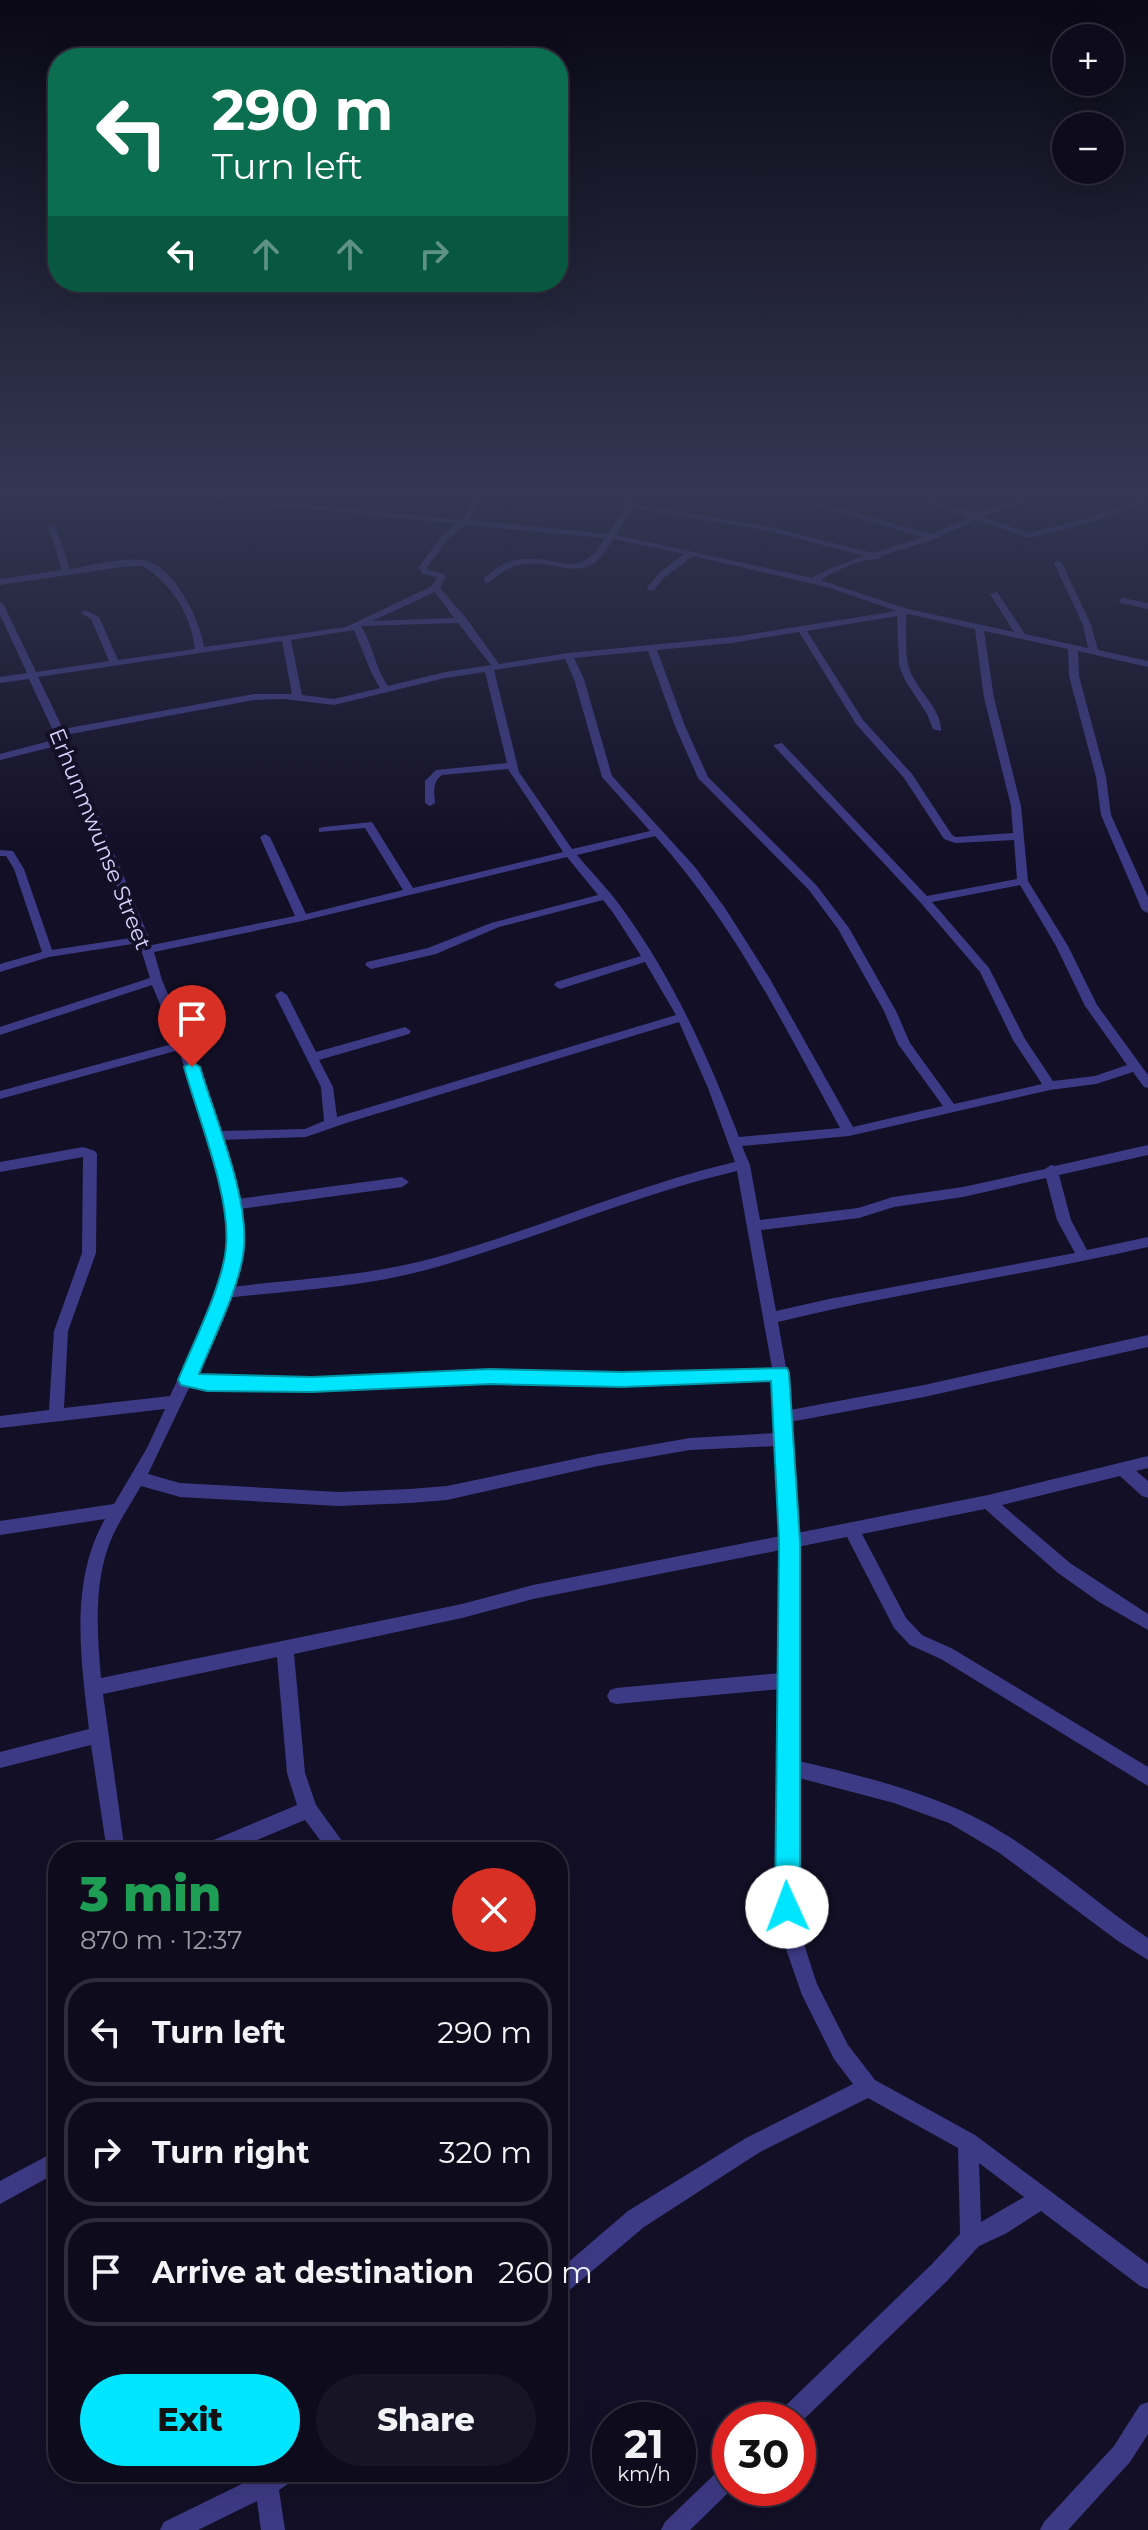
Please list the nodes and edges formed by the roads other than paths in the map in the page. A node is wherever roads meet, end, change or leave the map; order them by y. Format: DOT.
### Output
graph roads {
  1 [pos="3,611"];
  2 [pos="189,611"];
  3 [pos="384,611"];
  4 [pos="455,611"];
  5 [pos="1005,611"];
  6 [pos="1080,611"];
  7 [pos="903,612"];
  8 [pos="85,613"];
  9 [pos="463,620"];
  10 [pos="358,625"];
  11 [pos="979,627"];
  12 [pos="801,628"];
  13 [pos="1022,637"];
  14 [pos="286,640"];
  15 [pos="1073,648"];
  16 [pos="200,649"];
  17 [pos="652,649"];
  18 [pos="1094,653"];
  19 [pos="568,656"];
  20 [pos="114,662"];
  21 [pos="1148,664"];
  22 [pos="493,668"];
  23 [pos="30,674"];
  24 [pos="0,680"];
  25 [pos="386,689"];
  26 [pos="298,699"];
  27 [pos="938,729"];
  28 [pos="61,737"];
  29 [pos="778,745"];
  30 [pos="0,757"];
  31 [pos="512,766"];
  32 [pos="430,803"];
  33 [pos="323,830"];
  34 [pos="658,832"];
  35 [pos="1020,836"];
  36 [pos="265,837"];
  37 [pos="0,853"];
  38 [pos="570,854"];
  39 [pos="1023,881"];
  40 [pos="409,891"];
  41 [pos="606,896"];
  42 [pos="924,900"];
  43 [pos="1148,910"];
  44 [pos="302,918"];
  45 [pos="145,944"];
  46 [pos="48,954"];
  47 [pos="649,957"];
  48 [pos="371,965"];
  49 [pos="0,968"];
  50 [pos="156,980"];
  51 [pos="560,985"];
  52 [pos="281,995"];
  53 [pos="683,1017"];
  54 [pos="0,1031"];
  55 [pos="405,1031"];
  56 [pos="183,1045"];
  57 [pos="314,1057"];
  58 [pos="1134,1067"];
  59 [pos="1148,1084"];
  60 [pos="1050,1086"];
  61 [pos="0,1095"];
  62 [pos="950,1107"];
  63 [pos="331,1123"];
  64 [pos="849,1132"];
  65 [pos="210,1136"];
  66 [pos="736,1142"];
  67 [pos="1148,1150"];
  68 [pos="743,1165"];
  69 [pos="0,1167"];
  70 [pos="1051,1170"];
  71 [pos="402,1182"];
  72 [pos="233,1205"];
  73 [pos="755,1226"];
  74 [pos="1148,1242"];
  75 [pos="1083,1256"];
  76 [pos="222,1293"];
  77 [pos="772,1318"];
  78 [pos="1148,1341"];
  79 [pos="780,1373"];
  80 [pos="187,1380"];
  81 [pos="177,1401"];
  82 [pos="56,1416"];
  83 [pos="782,1417"];
  84 [pos="0,1422"];
  85 [pos="784,1439"];
  86 [pos="1148,1462"];
  87 [pos="1122,1468"];
  88 [pos="137,1478"];
  89 [pos="1148,1491"];
  90 [pos="988,1502"];
  91 [pos="119,1510"];
  92 [pos="0,1528"];
  93 [pos="851,1528"];
  94 [pos="789,1542"];
  95 [pos="1148,1623"];
  96 [pos="285,1647"];
  97 [pos="790,1680"];
  98 [pos="96,1687"];
  99 [pos="616,1696"];
  100 [pos="100,1734"];
  101 [pos="0,1760"];
  102 [pos="790,1767"];
  103 [pos="1148,1777"];
  104 [pos="308,1810"];
  105 [pos="115,1842"];
  106 [pos="230,1842"];
  107 [pos="333,1842"];
  108 [pos="1148,1950"];
  109 [pos="868,2087"];
  110 [pos="968,2142"];
  111 [pos="48,2166"];
  112 [pos="0,2193"];
  113 [pos="1042,2198"];
  114 [pos="971,2238"];
  115 [pos="568,2277"];
  116 [pos="1148,2278"];
  117 [pos="806,2402"];
  118 [pos="1148,2413"];
  119 [pos="262,2482"];
  120 [pos="273,2482"];
  121 [pos="712,2492"];
  122 [pos="172,2530"];
  123 [pos="273,2530"];
  124 [pos="673,2530"];
  125 [pos="1052,2530"];
  1 -- 23 [label="street, Erhunmwunse Street"];
  2 -- 16 [label="street"];
  3 -- 10 [label="street"];
  4 -- 9 [label="street"];
  5 -- 13 [label="street"];
  6 -- 18 [label="street"];
  7 -- 11 [label="street"];
  7 -- 12 [label="street"];
  7 -- 27 [label="street"];
  8 -- 20 [label="street"];
  9 -- 10 [label="street"];
  9 -- 22 [label="street"];
  10 -- 14 [label="street"];
  10 -- 25 [label="street"];
  11 -- 13 [label="street"];
  11 -- 35 [label="street"];
  12 -- 17 [label="street"];
  12 -- 35 [label="street"];
  13 -- 15 [label="street"];
  14 -- 16 [label="street"];
  14 -- 26 [label="street"];
  15 -- 18 [label="street"];
  15 -- 43 [label="street"];
  16 -- 20 [label="street"];
  17 -- 19 [label="street"];
  17 -- 62 [label="street"];
  18 -- 21 [label="street"];
  19 -- 22 [label="street"];
  19 -- 34 [label="street"];
  20 -- 23 [label="street"];
  22 -- 25 [label="street"];
  22 -- 31 [label="street"];
  23 -- 24 [label="street"];
  23 -- 28 [label="street, Erhunmwunse Street"];
  25 -- 26 [label="street"];
  26 -- 28 [label="street"];
  28 -- 30 [label="street"];
  28 -- 45 [label="street, Erhunmwunse Street"];
  29 -- 42 [label="street"];
  31 -- 32 [label="street"];
  31 -- 38 [label="street"];
  33 -- 40 [label="street"];
  34 -- 38 [label="street"];
  34 -- 64 [label="street"];
  35 -- 39 [label="street"];
  36 -- 44 [label="street"];
  37 -- 46 [label="street"];
  38 -- 40 [label="street"];
  38 -- 41 [label="street"];
  39 -- 42 [label="street"];
  39 -- 58 [label="street"];
  40 -- 44 [label="street"];
  41 -- 47 [label="street"];
  41 -- 48 [label="street"];
  42 -- 60 [label="street"];
  44 -- 45 [label="street"];
  45 -- 46 [label="street"];
  45 -- 50 [label="street, Erhunmwunse Street"];
  46 -- 49 [label="street"];
  47 -- 51 [label="street"];
  47 -- 53 [label="street"];
  50 -- 54 [label="street"];
  50 -- 56 [label="street, Erhunmwunse Street"];
  52 -- 57 [label="street"];
  53 -- 63 [label="street"];
  53 -- 66 [label="street"];
  55 -- 57 [label="street"];
  56 -- 61 [label="street"];
  56 -- 65 [label="street, Erhunmwunse Street"];
  57 -- 63 [label="street"];
  58 -- 59 [label="street"];
  58 -- 60 [label="street"];
  60 -- 62 [label="street"];
  62 -- 64 [label="street"];
  63 -- 65 [label="street"];
  64 -- 66 [label="street"];
  65 -- 72 [label="street, Erhunmwunse Street"];
  66 -- 68 [label="street"];
  67 -- 70 [label="street"];
  68 -- 73 [label="street"];
  68 -- 76 [label="street"];
  69 -- 82 [label="street"];
  70 -- 73 [label="street"];
  70 -- 75 [label="street"];
  71 -- 72 [label="street"];
  72 -- 76 [label="street, Erhunmwunse Street"];
  73 -- 77 [label="street"];
  74 -- 75 [label="street"];
  75 -- 77 [label="street"];
  76 -- 80 [label="street, Erhunmwunse Street"];
  77 -- 79 [label="street"];
  78 -- 83 [label="street"];
  79 -- 80 [label="street"];
  79 -- 83 [label="street"];
  80 -- 81 [label="street, Erhunmwunse Street"];
  81 -- 82 [label="street"];
  81 -- 88 [label="street, Erhunmwunse Street"];
  82 -- 84 [label="street"];
  83 -- 85 [label="street"];
  85 -- 88 [label="street"];
  85 -- 94 [label="street"];
  86 -- 87 [label="street"];
  87 -- 89 [label="street"];
  87 -- 90 [label="street"];
  88 -- 91 [label="street, Erhunmwunse Street"];
  90 -- 93 [label="street"];
  90 -- 95 [label="street"];
  91 -- 92 [label="street"];
  91 -- 98 [label="street, Erhunmwunse Street"];
  93 -- 94 [label="street"];
  93 -- 103 [label="street"];
  94 -- 96 [label="street"];
  94 -- 97 [label="street"];
  96 -- 98 [label="street"];
  96 -- 104 [label="street"];
  97 -- 99 [label="street"];
  97 -- 102 [label="street"];
  98 -- 100 [label="street, Erhunmwunse Street"];
  100 -- 101 [label="street"];
  100 -- 105 [label="street, Erhunmwunse Street"];
  102 -- 108 [label="street"];
  102 -- 109 [label="street"];
  104 -- 106 [label="street"];
  104 -- 107 [label="street"];
  109 -- 110 [label="street"];
  109 -- 115 [label="street"];
  110 -- 113 [label="street"];
  110 -- 114 [label="street"];
  111 -- 112 [label="street"];
  113 -- 114 [label="street"];
  113 -- 116 [label="street"];
  114 -- 117 [label="street"];
  118 -- 125 [label="street"];
  119 -- 122 [label="street"];
  120 -- 123 [label="street"];
  121 -- 124 [label="street"];
}
